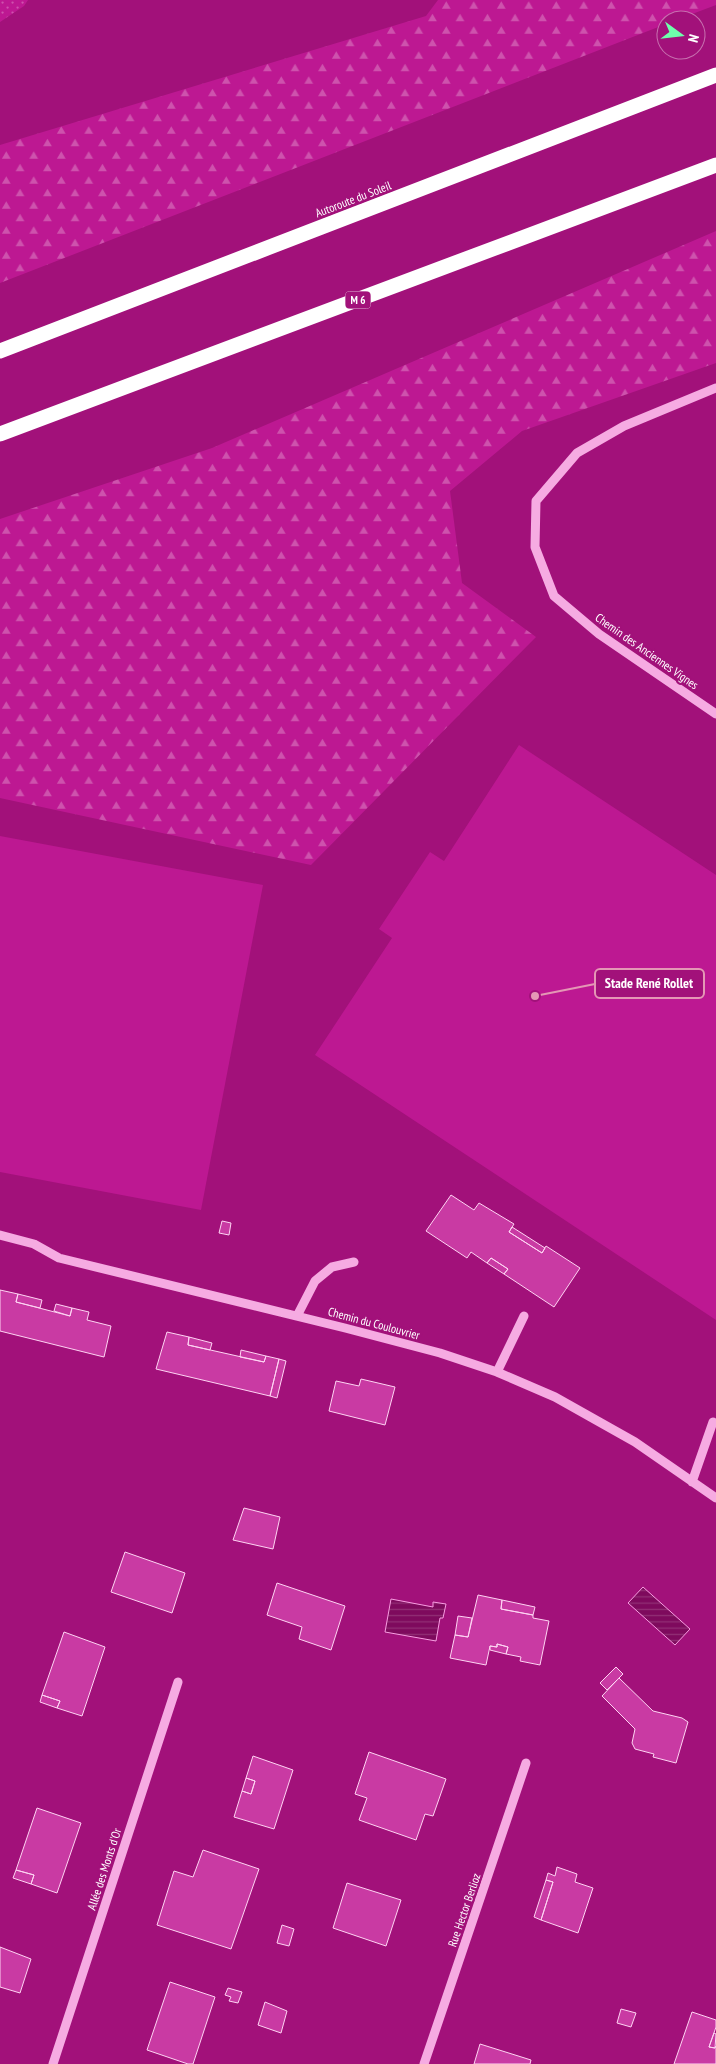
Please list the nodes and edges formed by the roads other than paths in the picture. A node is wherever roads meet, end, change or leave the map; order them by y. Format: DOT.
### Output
graph roads {
  1 [pos="716,75"];
  2 [pos="716,165"];
  3 [pos="0,351"];
  4 [pos="716,388"];
  5 [pos="0,434"];
  6 [pos="716,714"];
  7 [pos="0,1235"];
  8 [pos="354,1262"];
  9 [pos="297,1316"];
  10 [pos="524,1316"];
  11 [pos="498,1372"];
  12 [pos="713,1422"];
  13 [pos="692,1482"];
  14 [pos="716,1498"];
  15 [pos="178,1682"];
  16 [pos="526,1763"];
  17 [pos="53,2064"];
  18 [pos="424,2064"];
  1 -- 3 [label="highway, Autoroute du Soleil"];
  2 -- 5 [label="highway, M 6"];
  4 -- 6 [label="street, Chemin des Anciennes Vignes"];
  7 -- 9 [label="street, Chemin du Coulouvrier"];
  8 -- 9 [label="street"];
  9 -- 11 [label="street, Chemin du Coulouvrier"];
  10 -- 11 [label="street"];
  11 -- 13 [label="street, Chemin du Coulouvrier"];
  12 -- 13 [label="street"];
  13 -- 14 [label="street, Chemin du Coulouvrier"];
  15 -- 17 [label="street, Allée des Monts d'Or"];
  16 -- 18 [label="street, Rue Hector Berlioz"];
}
